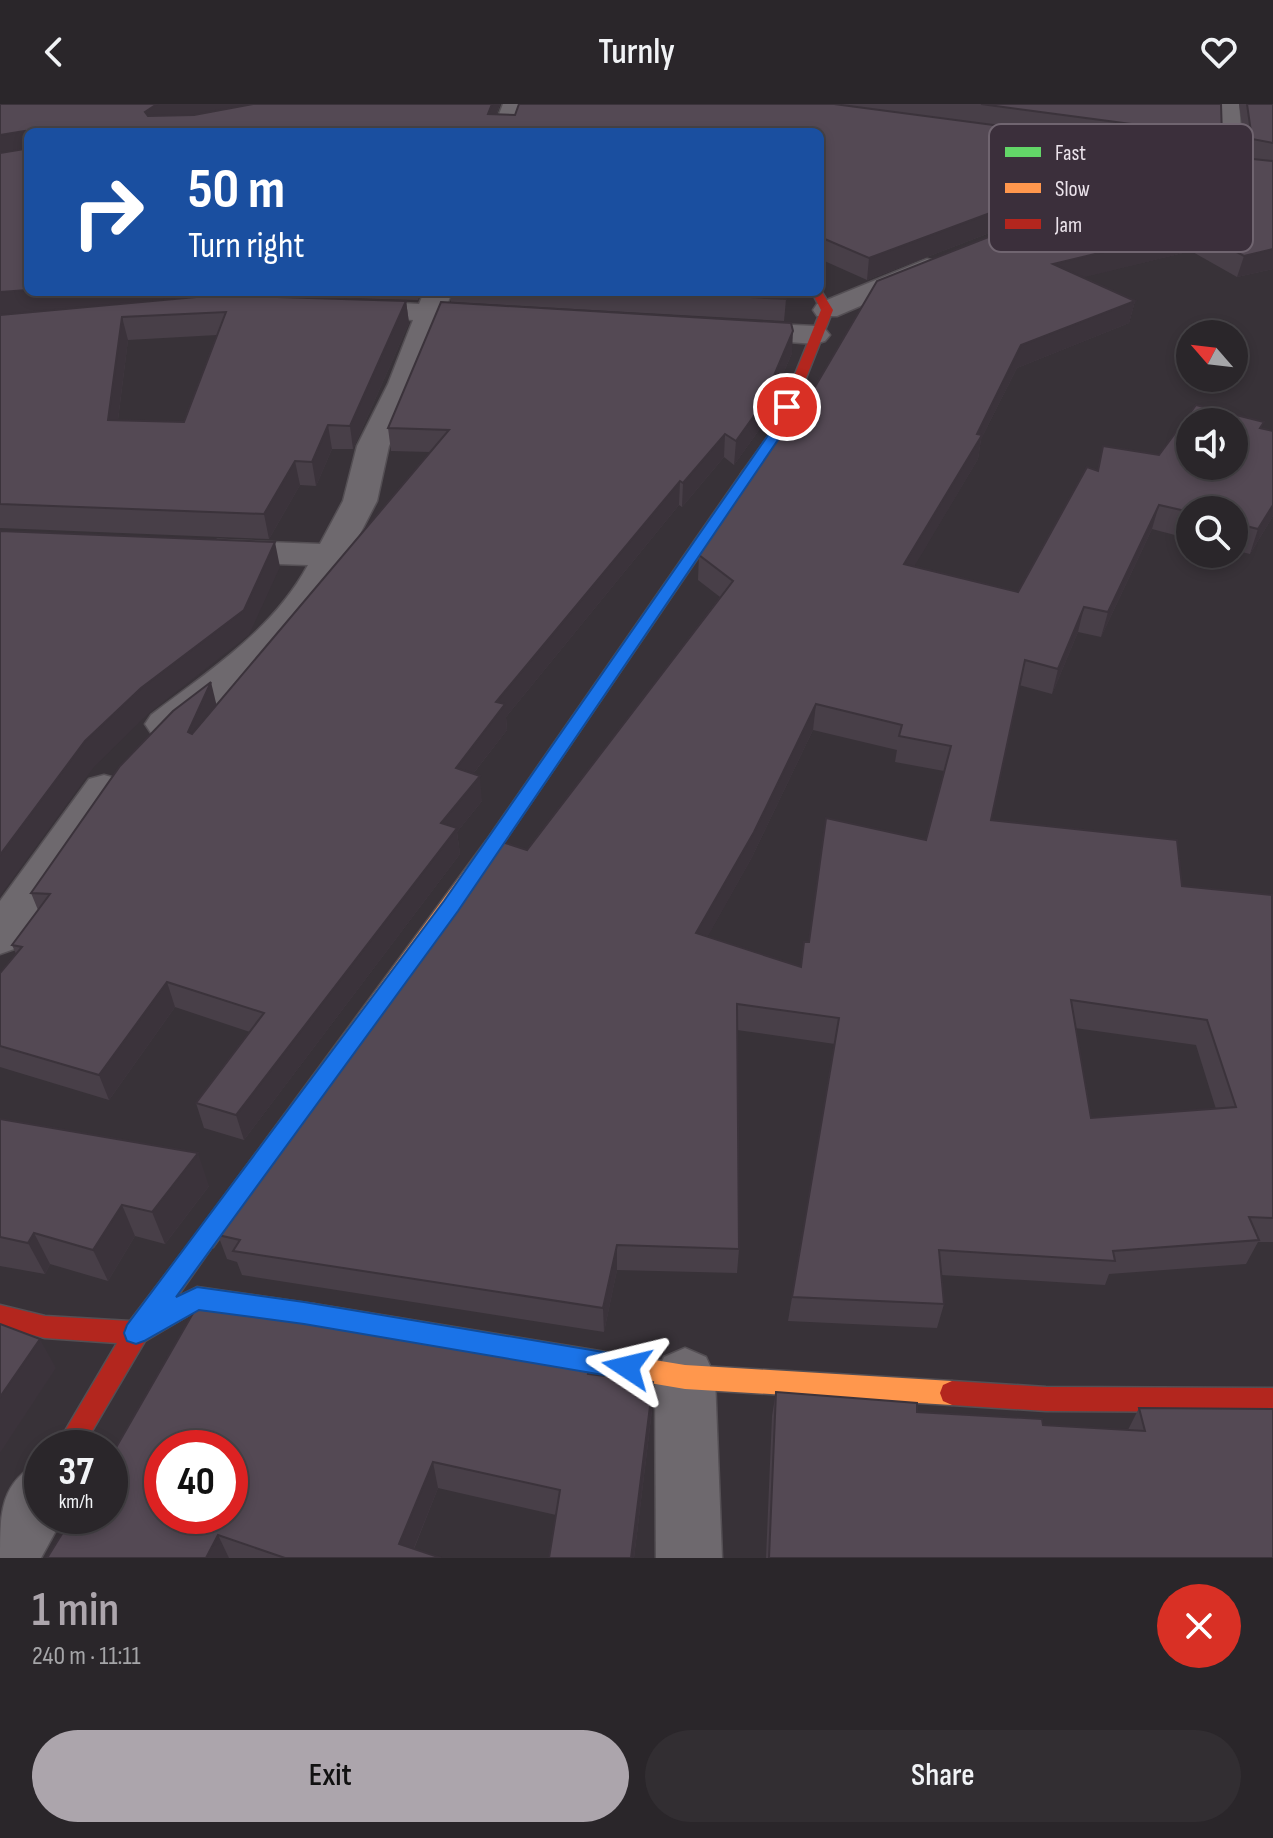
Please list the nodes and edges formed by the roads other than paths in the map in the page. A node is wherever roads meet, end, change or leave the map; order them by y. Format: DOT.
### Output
graph roads {
  1 [pos="514,104"];
  2 [pos="1228,104"];
  3 [pos="1230,124"];
  4 [pos="505,128"];
  5 [pos="1253,171"];
  6 [pos="1273,173"];
  7 [pos="955,257"];
  8 [pos="434,302"];
  9 [pos="316,308"];
  10 [pos="820,313"];
  11 [pos="520,319"];
  12 [pos="706,330"];
  13 [pos="190,550"];
  14 [pos="332,555"];
  15 [pos="0,936"];
  16 [pos="0,1316"];
  17 [pos="136,1333"];
  18 [pos="685,1377"];
  19 [pos="1273,1400"];
  20 [pos="79,1430"];
  21 [pos="24,1524"];
  22 [pos="4,1558"];
  23 [pos="689,1558"];
  1 -- 4 [label="street"];
  2 -- 3 [label="street"];
  5 -- 6 [label="street"];
  7 -- 10 [label="street"];
  8 -- 9 [label="street"];
  8 -- 11 [label="street"];
  8 -- 14 [label="street"];
  10 -- 12 [label="street"];
  10 -- 17 [label="street"];
  13 -- 14 [label="street"];
  14 -- 15 [label="street"];
  16 -- 17 [label="street"];
  17 -- 18 [label="street"];
  17 -- 20 [label="street"];
  18 -- 19 [label="street"];
  18 -- 23 [label="street"];
  21 -- 22 [label="street"];
}
